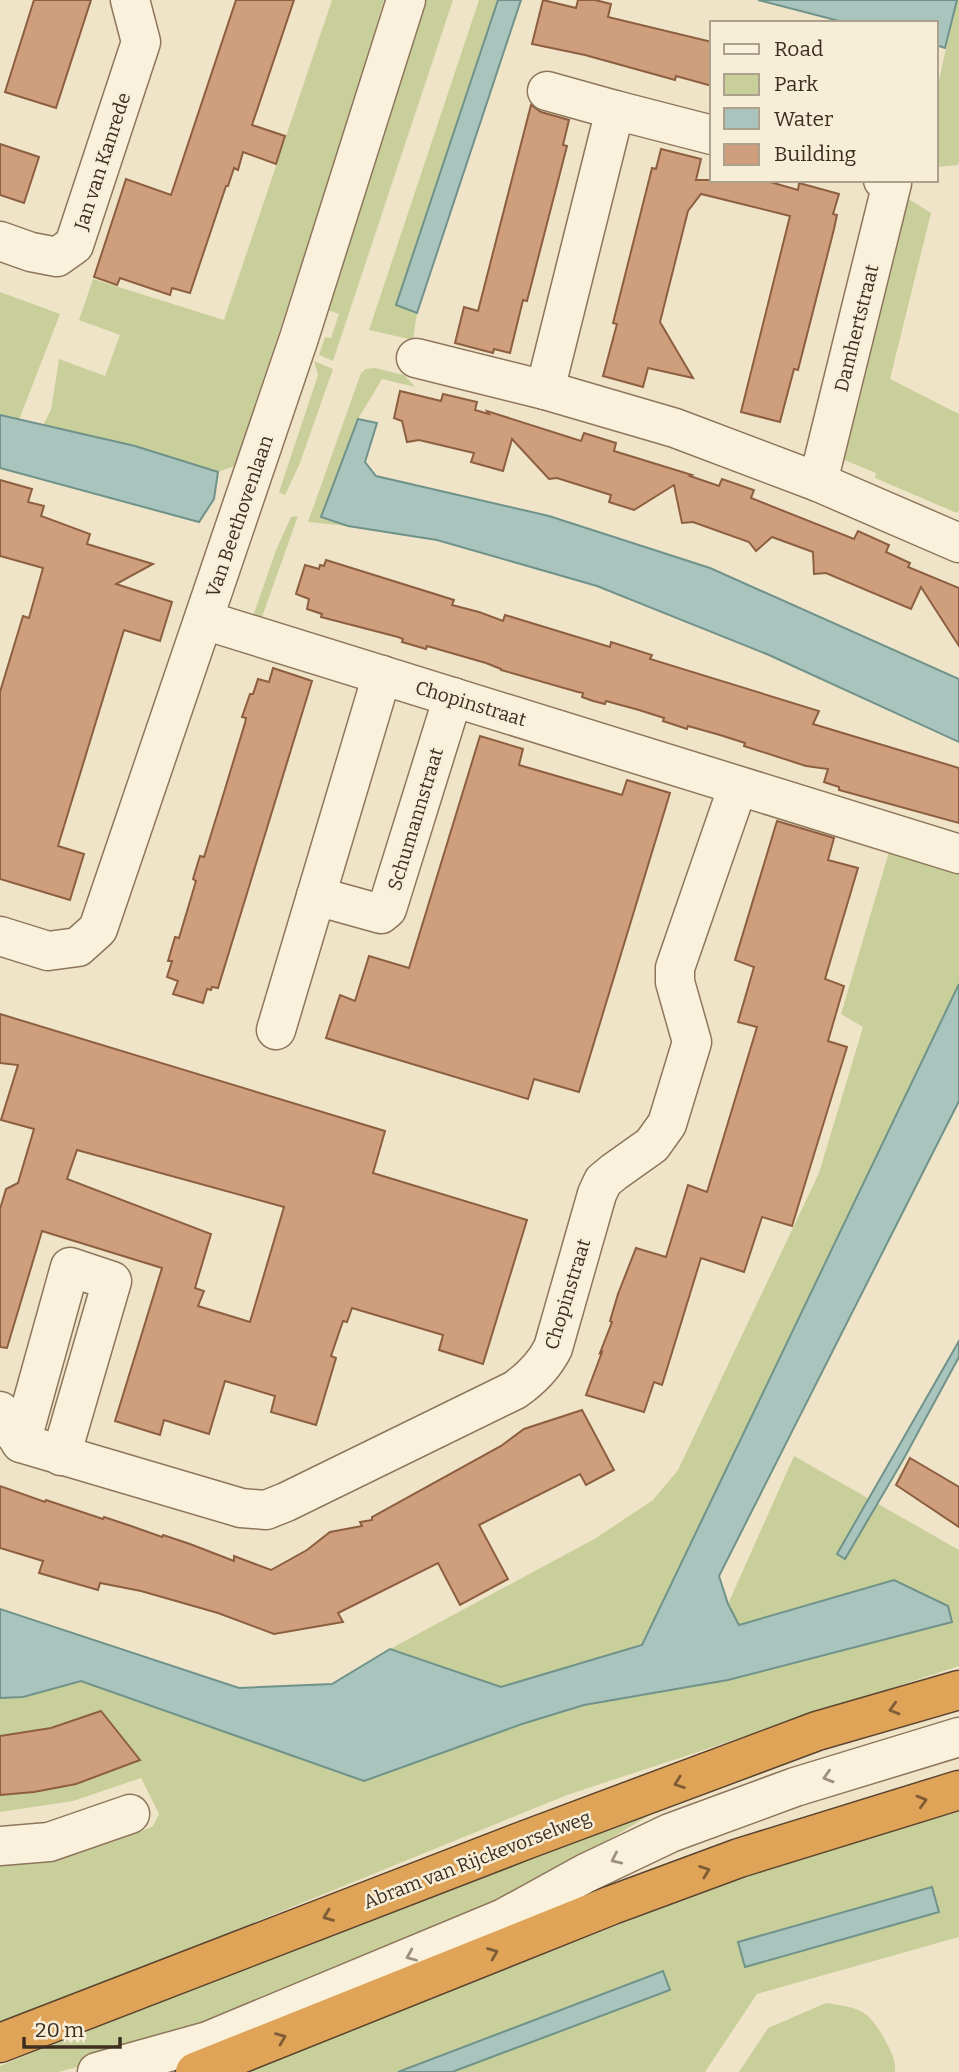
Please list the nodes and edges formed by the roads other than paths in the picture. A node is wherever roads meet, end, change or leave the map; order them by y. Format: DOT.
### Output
graph roads {
  1 [pos="130,0"];
  2 [pos="406,0"];
  3 [pos="547,91"];
  4 [pos="615,110"];
  5 [pos="710,134"];
  6 [pos="889,182"];
  7 [pos="0,241"];
  8 [pos="416,358"];
  9 [pos="545,390"];
  10 [pos="818,482"];
  11 [pos="959,544"];
  12 [pos="204,620"];
  13 [pos="382,675"];
  14 [pos="453,697"];
  15 [pos="738,786"];
  16 [pos="959,854"];
  17 [pos="316,895"];
  18 [pos="0,936"];
  19 [pos="276,1030"];
  20 [pos="0,1411"];
  21 [pos="21,1443"];
  22 [pos="61,1455"];
  23 [pos="959,1690"];
  24 [pos="953,1736"];
  25 [pos="959,1790"];
  26 [pos="130,1814"];
  27 [pos="0,1846"];
  28 [pos="0,2043"];
  29 [pos="97,2072"];
  30 [pos="195,2072"];
  1 -- 7 [label="street, Jan van Kanrede"];
  2 -- 12 [label="street, Van Beethovenlaan"];
  3 -- 4 [label="street"];
  4 -- 5 [label="street"];
  4 -- 9 [label="street"];
  6 -- 10 [label="street, Damhertstraat"];
  8 -- 9 [label="street"];
  9 -- 10 [label="street"];
  10 -- 11 [label="street"];
  12 -- 13 [label="street, Chopinstraat"];
  12 -- 18 [label="street, Van Beethovenlaan"];
  13 -- 14 [label="street, Chopinstraat"];
  13 -- 17 [label="street"];
  14 -- 15 [label="street, Chopinstraat"];
  14 -- 17 [label="street, Schumannstraat"];
  15 -- 16 [label="street, Chopinstraat"];
  15 -- 22 [label="street, Chopinstraat"];
  17 -- 19 [label="street"];
  20 -- 21 [label="street"];
  21 -- 22 [label="street, Chopinstraat"];
  21 -- 22 [label="street"];
  23 -- 28 [label="highway, Abram van Rijckevorselweg, one-way"];
  24 -- 29 [label="street, one-way"];
  30 -- 25 [label="highway, one-way"];
  26 -- 27 [label="street"];
}
